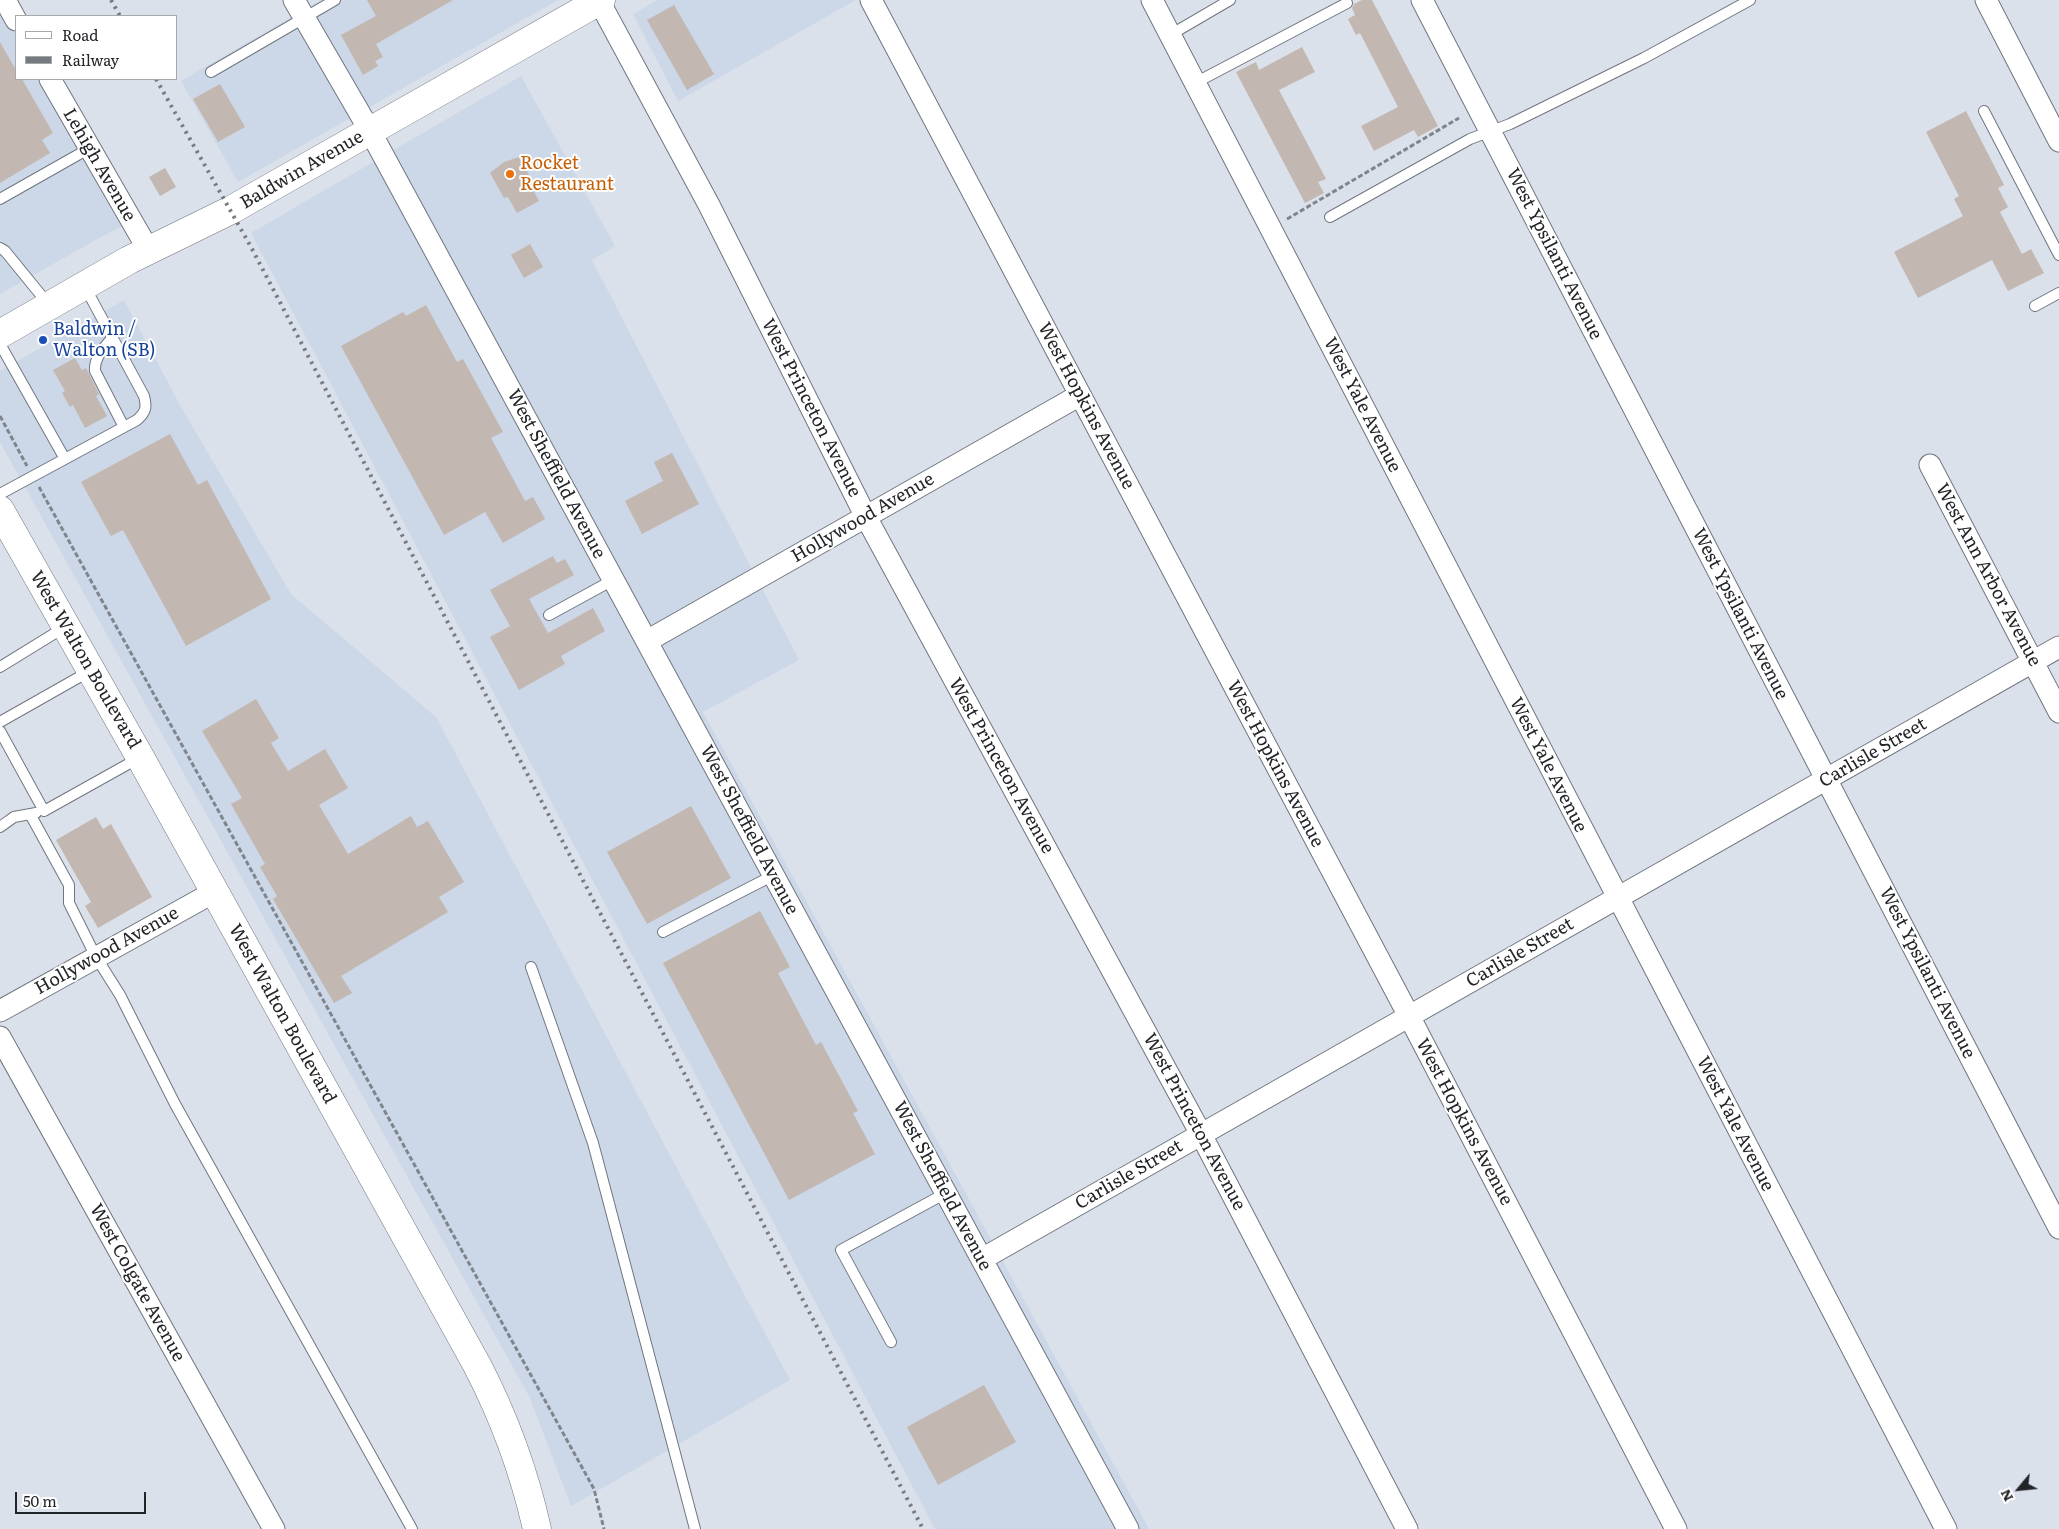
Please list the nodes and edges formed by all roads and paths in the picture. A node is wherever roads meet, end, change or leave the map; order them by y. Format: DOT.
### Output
graph roads {
  1 [pos="4,0"];
  2 [pos="335,0"];
  3 [pos="871,0"];
  4 [pos="1152,0"];
  5 [pos="1230,0"];
  6 [pos="1422,0"];
  7 [pos="1750,0"];
  8 [pos="1986,0"];
  9 [pos="594,2"];
  10 [pos="1347,4"];
  11 [pos="299,9"];
  12 [pos="15,18"];
  13 [pos="1170,35"];
  14 [pos="211,72"];
  15 [pos="51,80"];
  16 [pos="1195,83"];
  17 [pos="1984,111"];
  18 [pos="1459,118"];
  19 [pos="370,131"];
  20 [pos="1490,132"];
  21 [pos="2059,141"];
  22 [pos="90,148"];
  23 [pos="0,199"];
  24 [pos="1330,217"];
  25 [pos="1287,220"];
  26 [pos="0,248"];
  27 [pos="149,250"];
  28 [pos="2059,255"];
  29 [pos="84,286"];
  30 [pos="2059,293"];
  31 [pos="50,306"];
  32 [pos="2035,306"];
  33 [pos="0,334"];
  34 [pos="112,338"];
  35 [pos="0,344"];
  36 [pos="1080,395"];
  37 [pos="0,416"];
  38 [pos="124,427"];
  39 [pos="65,459"];
  40 [pos="1930,465"];
  41 [pos="33,476"];
  42 [pos="0,494"];
  43 [pos="0,510"];
  44 [pos="866,517"];
  45 [pos="614,580"];
  46 [pos="549,615"];
  47 [pos="66,626"];
  48 [pos="647,641"];
  49 [pos="2059,647"];
  50 [pos="2033,662"];
  51 [pos="0,667"];
  52 [pos="91,671"];
  53 [pos="2059,712"];
  54 [pos="0,722"];
  55 [pos="0,731"];
  56 [pos="140,757"];
  57 [pos="1826,780"];
  58 [pos="44,811"];
  59 [pos="30,814"];
  60 [pos="0,827"];
  61 [pos="774,875"];
  62 [pos="214,892"];
  63 [pos="1617,898"];
  64 [pos="663,932"];
  65 [pos="96,957"];
  66 [pos="531,967"];
  67 [pos="0,1011"];
  68 [pos="1409,1016"];
  69 [pos="0,1036"];
  70 [pos="1201,1134"];
  71 [pos="946,1193"];
  72 [pos="2059,1228"];
  73 [pos="982,1259"];
  74 [pos="891,1342"];
  75 [pos="274,1529"];
  76 [pos="412,1529"];
  77 [pos="537,1529"];
  78 [pos="604,1529"];
  79 [pos="695,1529"];
  80 [pos="1128,1529"];
  81 [pos="1407,1529"];
  82 [pos="1676,1529"];
  83 [pos="1946,1529"];
  1 -- 12 [label="street"];
  2 -- 11 [label="lane"];
  3 -- 36 [label="street, West Hopkins Avenue"];
  4 -- 13 [label="street, West Yale Avenue"];
  5 -- 13 [label="lane"];
  6 -- 20 [label="street, West Ypsilanti Avenue"];
  7 -- 20 [label="lane"];
  8 -- 21 [label="street"];
  9 -- 19 [label="main road, Baldwin Avenue"];
  9 -- 44 [label="street, West Princeton Avenue"];
  10 -- 16 [label="lane"];
  11 -- 14 [label="lane"];
  11 -- 19 [label="street, West Sheffield Avenue"];
  13 -- 16 [label="street, West Yale Avenue"];
  15 -- 22 [label="street, Lehigh Avenue"];
  16 -- 63 [label="street, West Yale Avenue"];
  17 -- 28 [label="lane"];
  18 -- 25 [label="path"];
  19 -- 27 [label="main road, Baldwin Avenue"];
  19 -- 45 [label="street, West Sheffield Avenue"];
  20 -- 24 [label="lane"];
  20 -- 57 [label="street, West Ypsilanti Avenue"];
  22 -- 23 [label="lane"];
  22 -- 27 [label="street, Lehigh Avenue"];
  26 -- 31 [label="lane"];
  27 -- 29 [label="main road, Baldwin Avenue"];
  29 -- 31 [label="main road, Baldwin Avenue"];
  29 -- 34 [label="lane"];
  30 -- 32 [label="lane"];
  31 -- 33 [label="main road, Baldwin Avenue"];
  34 -- 38 [label="lane"];
  34 -- 38 [label="lane"];
  35 -- 39 [label="lane"];
  36 -- 44 [label="street, Hollywood Avenue"];
  36 -- 68 [label="street, West Hopkins Avenue"];
  37 -- 41 [label="path"];
  38 -- 39 [label="lane"];
  39 -- 41 [label="lane"];
  40 -- 50 [label="street, West Ann Arbor Avenue"];
  41 -- 42 [label="lane"];
  41 -- 78 [label="path"];
  43 -- 47 [label="main road, West Walton Boulevard"];
  44 -- 48 [label="street, Hollywood Avenue"];
  44 -- 70 [label="street, West Princeton Avenue"];
  45 -- 46 [label="lane"];
  45 -- 48 [label="street, West Sheffield Avenue"];
  47 -- 51 [label="lane"];
  47 -- 52 [label="main road, West Walton Boulevard"];
  48 -- 61 [label="street, West Sheffield Avenue"];
  49 -- 50 [label="street, Carlisle Street"];
  50 -- 53 [label="street, West Ann Arbor Avenue"];
  50 -- 57 [label="street, Carlisle Street"];
  52 -- 54 [label="lane"];
  52 -- 56 [label="main road, West Walton Boulevard"];
  55 -- 58 [label="lane"];
  56 -- 58 [label="lane"];
  56 -- 62 [label="main road, West Walton Boulevard"];
  57 -- 63 [label="street, Carlisle Street"];
  57 -- 72 [label="street, West Ypsilanti Avenue"];
  58 -- 59 [label="lane"];
  59 -- 60 [label="lane"];
  59 -- 65 [label="lane"];
  61 -- 64 [label="lane"];
  61 -- 71 [label="street, West Sheffield Avenue"];
  62 -- 65 [label="street, Hollywood Avenue"];
  62 -- 77 [label="main road, West Walton Boulevard"];
  63 -- 68 [label="street, Carlisle Street"];
  63 -- 83 [label="street, West Yale Avenue"];
  65 -- 67 [label="street, Hollywood Avenue"];
  65 -- 76 [label="lane"];
  66 -- 79 [label="lane"];
  68 -- 70 [label="street, Carlisle Street"];
  68 -- 82 [label="street, West Hopkins Avenue"];
  69 -- 75 [label="street, West Colgate Avenue"];
  70 -- 73 [label="street, Carlisle Street"];
  70 -- 81 [label="street, West Princeton Avenue"];
  71 -- 73 [label="street, West Sheffield Avenue"];
  71 -- 74 [label="lane"];
  73 -- 80 [label="street, West Sheffield Avenue"];
}
